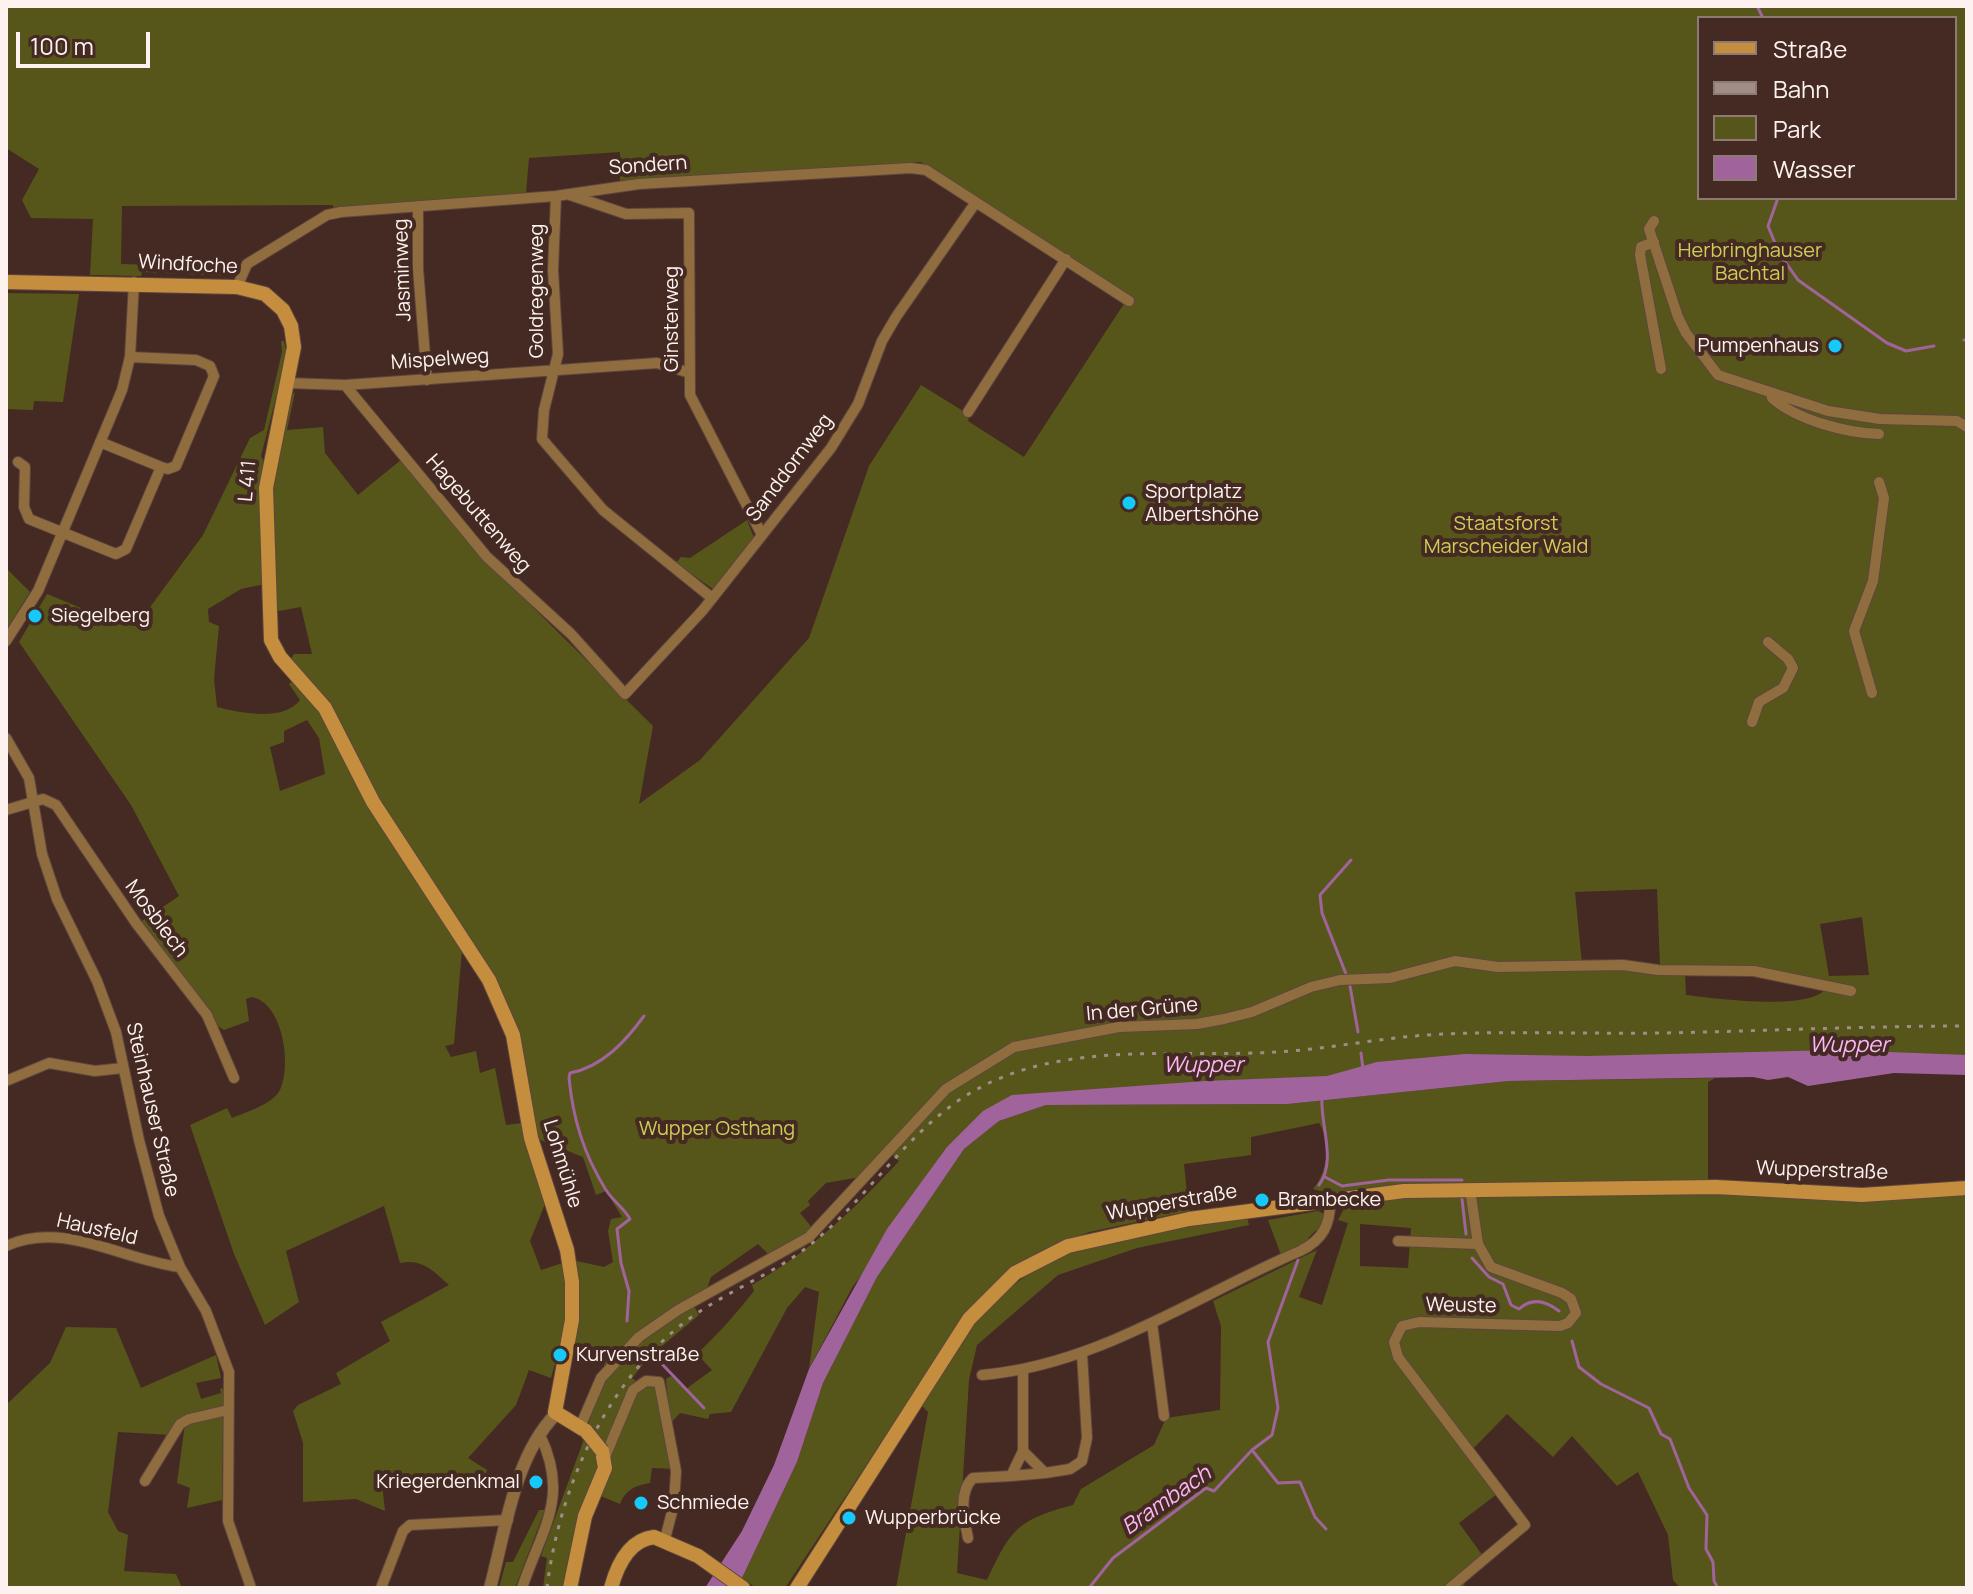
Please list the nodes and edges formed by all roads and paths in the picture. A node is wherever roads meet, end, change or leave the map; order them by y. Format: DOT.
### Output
graph roads {
  1 [pos="560,195"];
  2 [pos="976,202"];
  3 [pos="418,206"];
  4 [pos="1654,221"];
  5 [pos="1654,242"];
  6 [pos="1066,259"];
  7 [pos="6,282"];
  8 [pos="134,282"];
  9 [pos="237,287"];
  10 [pos="1129,301"];
  11 [pos="130,357"];
  12 [pos="1661,369"];
  13 [pos="553,371"];
  14 [pos="690,373"];
  15 [pos="427,380"];
  16 [pos="287,383"];
  17 [pos="345,385"];
  18 [pos="1771,393"];
  19 [pos="968,412"];
  20 [pos="1967,427"];
  21 [pos="1879,434"];
  22 [pos="100,442"];
  23 [pos="18,462"];
  24 [pos="161,467"];
  25 [pos="1879,482"];
  26 [pos="63,533"];
  27 [pos="762,535"];
  28 [pos="712,598"];
  29 [pos="6,641"];
  30 [pos="1768,642"];
  31 [pos="1872,693"];
  32 [pos="625,694"];
  33 [pos="1752,722"];
  34 [pos="6,738"];
  35 [pos="33,800"];
  36 [pos="6,810"];
  37 [pos="1851,991"];
  38 [pos="513,1035"];
  39 [pos="123,1068"];
  40 [pos="234,1078"];
  41 [pos="6,1081"];
  42 [pos="1967,1188"];
  43 [pos="1470,1189"];
  44 [pos="1330,1199"];
  45 [pos="1398,1241"];
  46 [pos="1478,1244"];
  47 [pos="6,1246"];
  48 [pos="180,1267"];
  49 [pos="1152,1323"];
  50 [pos="1082,1354"];
  51 [pos="1023,1371"];
  52 [pos="982,1375"];
  53 [pos="228,1410"];
  54 [pos="556,1414"];
  55 [pos="1164,1416"];
  56 [pos="583,1429"];
  57 [pos="540,1435"];
  58 [pos="1023,1451"];
  59 [pos="603,1454"];
  60 [pos="1045,1473"];
  61 [pos="1011,1476"];
  62 [pos="145,1481"];
  63 [pos="508,1520"];
  64 [pos="968,1538"];
  65 [pos="665,1539"];
  66 [pos="251,1588"];
  67 [pos="381,1588"];
  68 [pos="490,1588"];
  69 [pos="522,1588"];
  70 [pos="570,1588"];
  71 [pos="611,1588"];
  72 [pos="743,1588"];
  73 [pos="797,1588"];
  74 [pos="1450,1588"];
  1 -- 2 [label="street, Sondern"];
  1 -- 3 [label="street, Sondern"];
  1 -- 13 [label="street, Goldregenweg"];
  1 -- 14 [label="street, Ginsterweg"];
  2 -- 6 [label="street, Sondern"];
  2 -- 27 [label="street, Sanddornweg"];
  3 -- 9 [label="street, Sondern"];
  3 -- 15 [label="street, Jasminweg"];
  4 -- 5 [label="street"];
  5 -- 12 [label="street"];
  5 -- 18 [label="street"];
  6 -- 10 [label="street, Sondern"];
  6 -- 19 [label="street"];
  7 -- 8 [label="main road, Windfoche / L 411"];
  8 -- 9 [label="main road, Windfoche / L 411"];
  8 -- 11 [label="street"];
  9 -- 16 [label="main road, Windfoche / L 411"];
  11 -- 22 [label="street"];
  11 -- 24 [label="street"];
  13 -- 14 [label="street, Mispelweg"];
  13 -- 15 [label="street, Mispelweg"];
  13 -- 28 [label="street, Goldregenweg"];
  14 -- 27 [label="street, Ginsterweg"];
  15 -- 17 [label="street, Mispelweg"];
  16 -- 17 [label="street, Mispelweg"];
  16 -- 38 [label="main road, L 411 / L 411"];
  17 -- 32 [label="street, Hagebuttenweg"];
  18 -- 20 [label="street"];
  18 -- 21 [label="street"];
  22 -- 24 [label="street"];
  22 -- 26 [label="street"];
  23 -- 26 [label="street"];
  24 -- 26 [label="street"];
  25 -- 31 [label="street"];
  26 -- 29 [label="street"];
  27 -- 28 [label="street, Sanddornweg"];
  28 -- 32 [label="street, Sanddornweg"];
  30 -- 33 [label="street"];
  34 -- 35 [label="street, Steinhauser Straße"];
  35 -- 36 [label="street"];
  35 -- 39 [label="street, Steinhauser Straße"];
  35 -- 40 [label="street, Mosblech"];
  37 -- 56 [label="street, In der Grüne"];
  38 -- 54 [label="main road, Lohmühle / L 411"];
  39 -- 41 [label="street"];
  39 -- 48 [label="street, Steinhauser Straße"];
  42 -- 43 [label="main road, Wupperstraße"];
  43 -- 44 [label="main road, Wupperstraße"];
  43 -- 46 [label="street"];
  44 -- 49 [label="street"];
  44 -- 73 [label="main road, Wupperstraße"];
  45 -- 46 [label="street"];
  46 -- 74 [label="street, Weuste"];
  47 -- 48 [label="street, Hausfeld"];
  48 -- 53 [label="street, Steinhauser Straße"];
  49 -- 50 [label="street"];
  49 -- 55 [label="street"];
  50 -- 51 [label="street"];
  50 -- 60 [label="street"];
  51 -- 52 [label="street"];
  51 -- 58 [label="street"];
  53 -- 62 [label="street"];
  53 -- 66 [label="street, Steinhauser Straße"];
  54 -- 56 [label="main road"];
  54 -- 57 [label="street"];
  56 -- 59 [label="main road, bridge"];
  57 -- 63 [label="street"];
  57 -- 69 [label="street"];
  58 -- 60 [label="street"];
  58 -- 61 [label="street"];
  59 -- 65 [label="street"];
  59 -- 70 [label="main road"];
  60 -- 61 [label="street"];
  61 -- 64 [label="street"];
  63 -- 67 [label="street"];
  63 -- 68 [label="street"];
  65 -- 71 [label="main road"];
  65 -- 72 [label="main road"];
}
